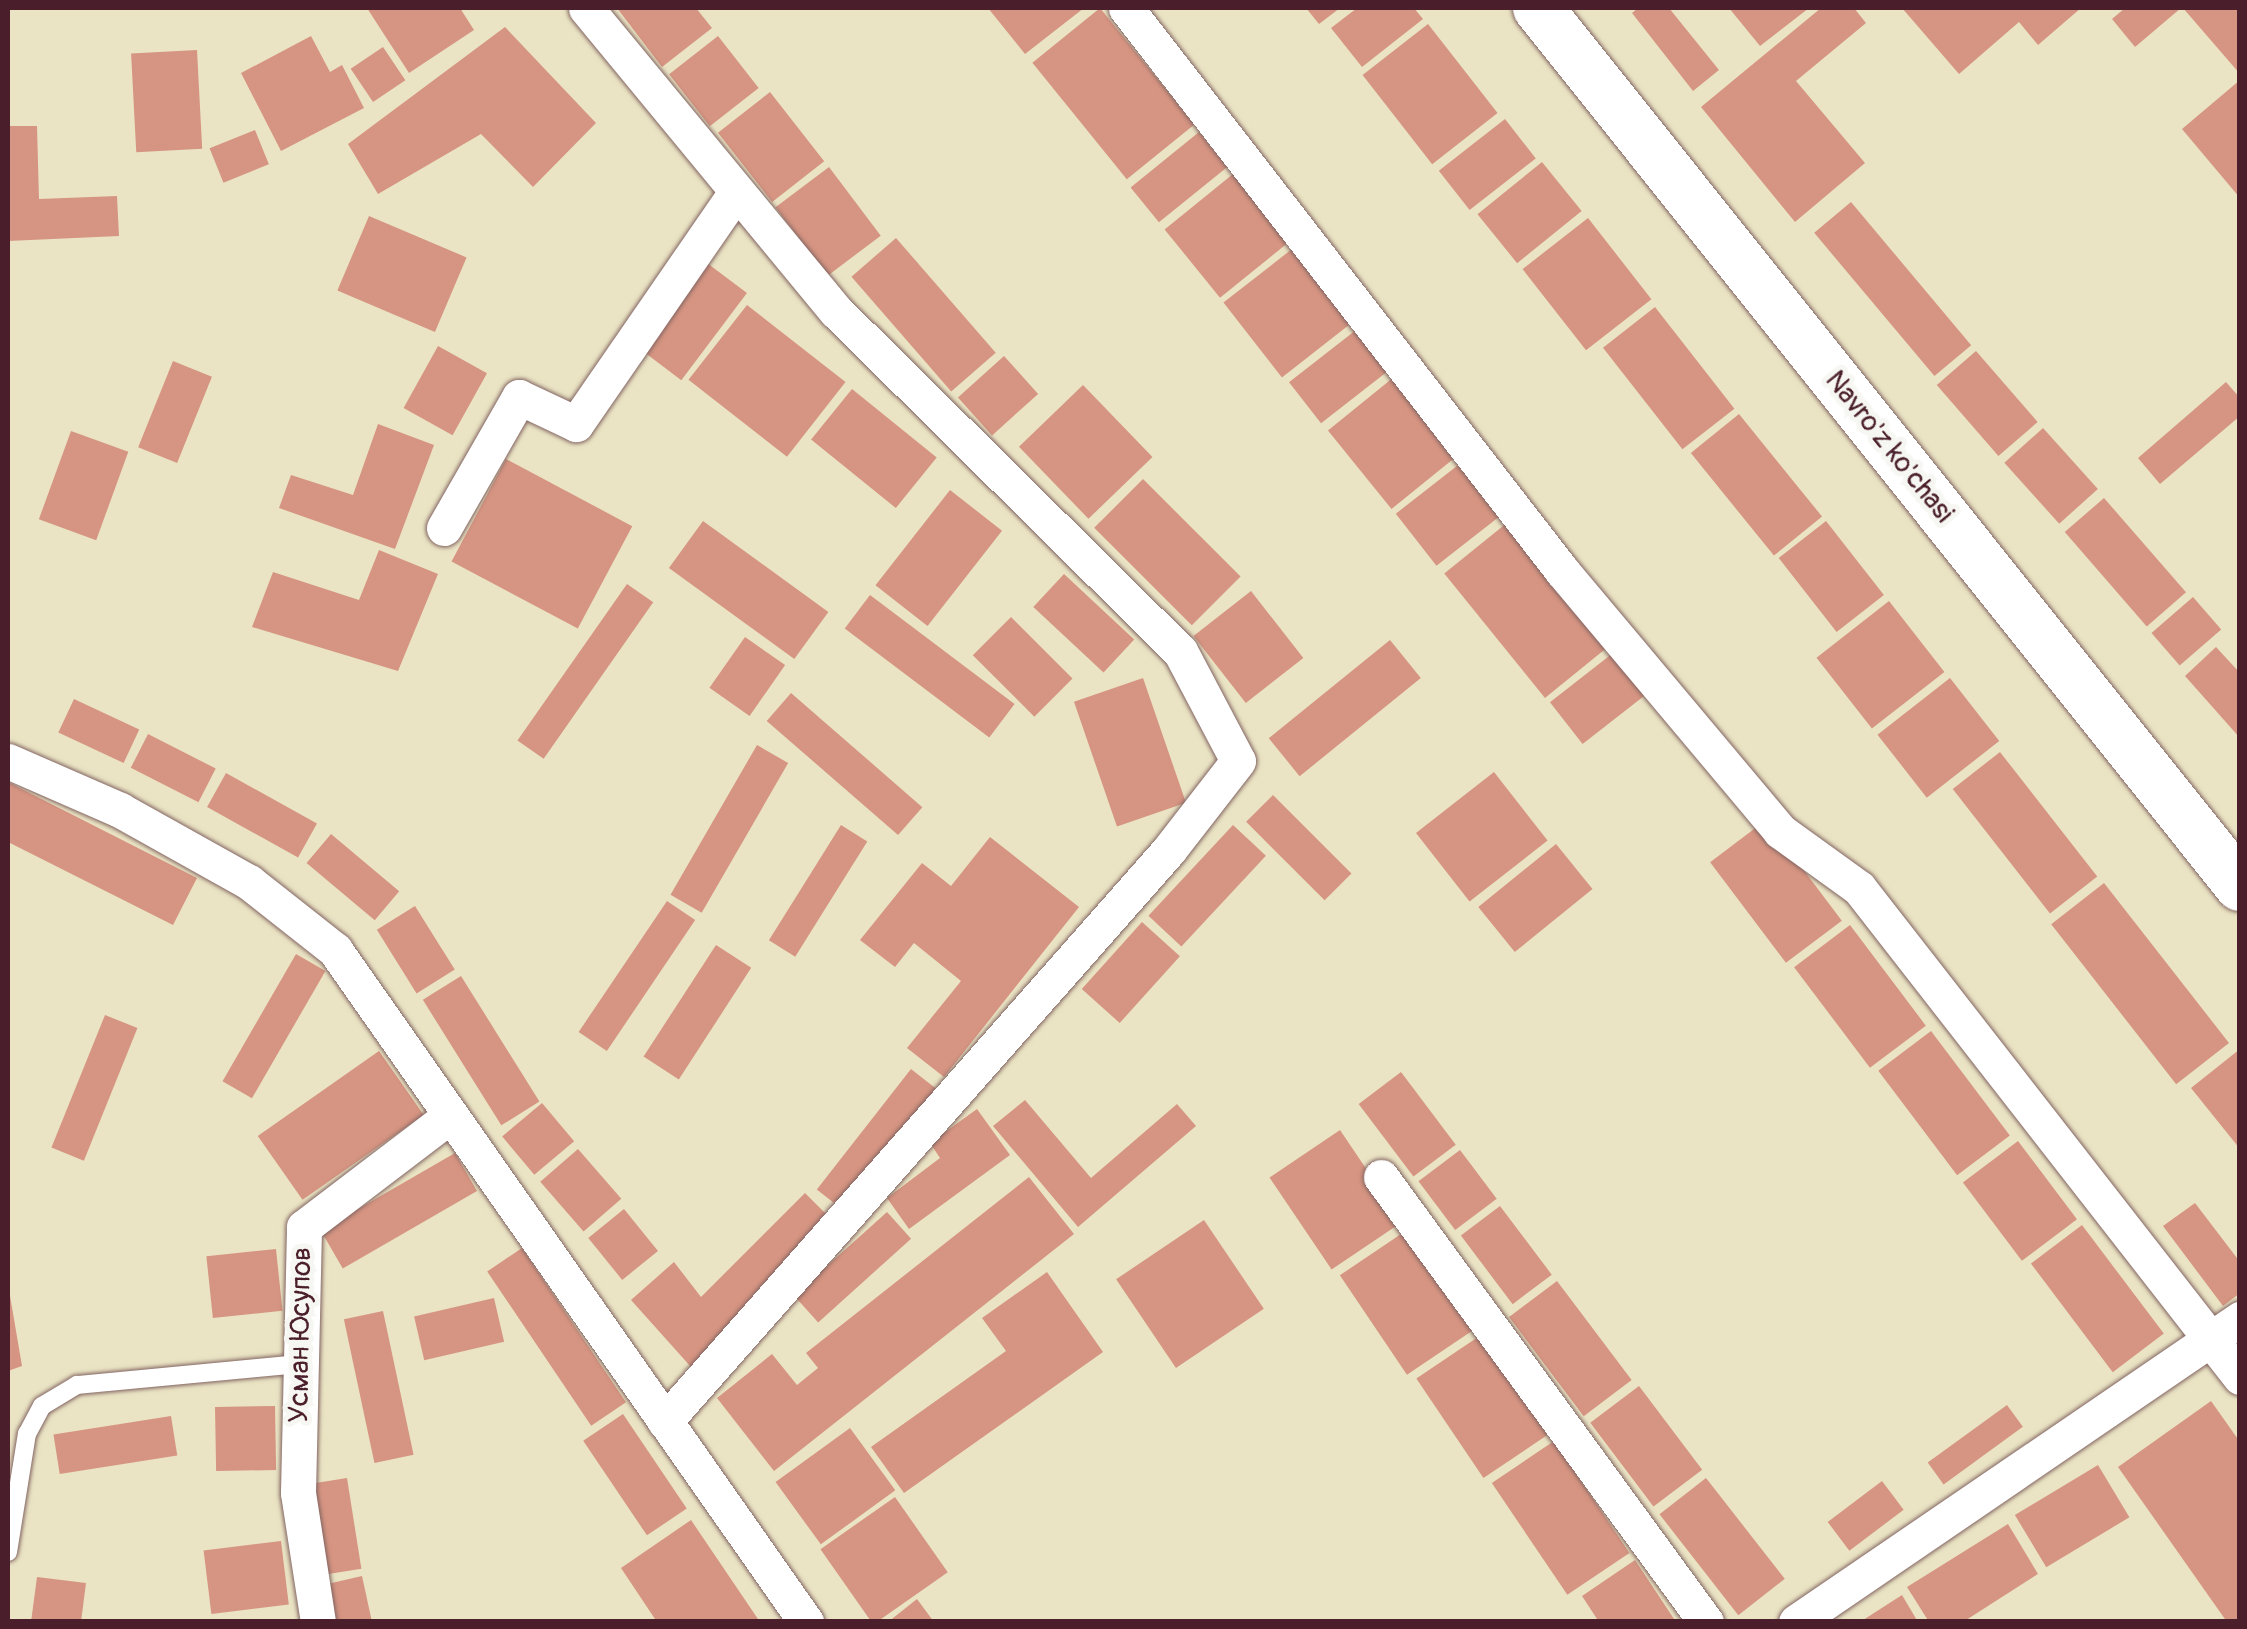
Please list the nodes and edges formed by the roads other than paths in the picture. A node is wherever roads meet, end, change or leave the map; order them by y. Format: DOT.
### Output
graph roads {
  1 [pos="586,8"];
  2 [pos="1126,8"];
  3 [pos="1538,8"];
  4 [pos="734,195"];
  5 [pos="444,528"];
  6 [pos="8,761"];
  7 [pos="2240,886"];
  8 [pos="447,1118"];
  9 [pos="1381,1177"];
  10 [pos="2240,1318"];
  11 [pos="2208,1341"];
  12 [pos="301,1364"];
  13 [pos="2240,1378"];
  14 [pos="665,1421"];
  15 [pos="8,1552"];
  16 [pos="318,1622"];
  17 [pos="806,1622"];
  18 [pos="1706,1622"];
  19 [pos="1796,1622"];
  1 -- 4 [label="street"];
  2 -- 11 [label="street"];
  3 -- 7 [label="street, Navro'z ko'chasi"];
  4 -- 5 [label="street"];
  4 -- 14 [label="street"];
  6 -- 8 [label="street"];
  8 -- 12 [label="street, Усман Юсупов"];
  8 -- 14 [label="street"];
  9 -- 18 [label="street"];
  10 -- 11 [label="street"];
  11 -- 13 [label="street"];
  11 -- 19 [label="street"];
  12 -- 15 [label="lane"];
  12 -- 16 [label="street, Усман Юсупов"];
  14 -- 17 [label="street"];
}
